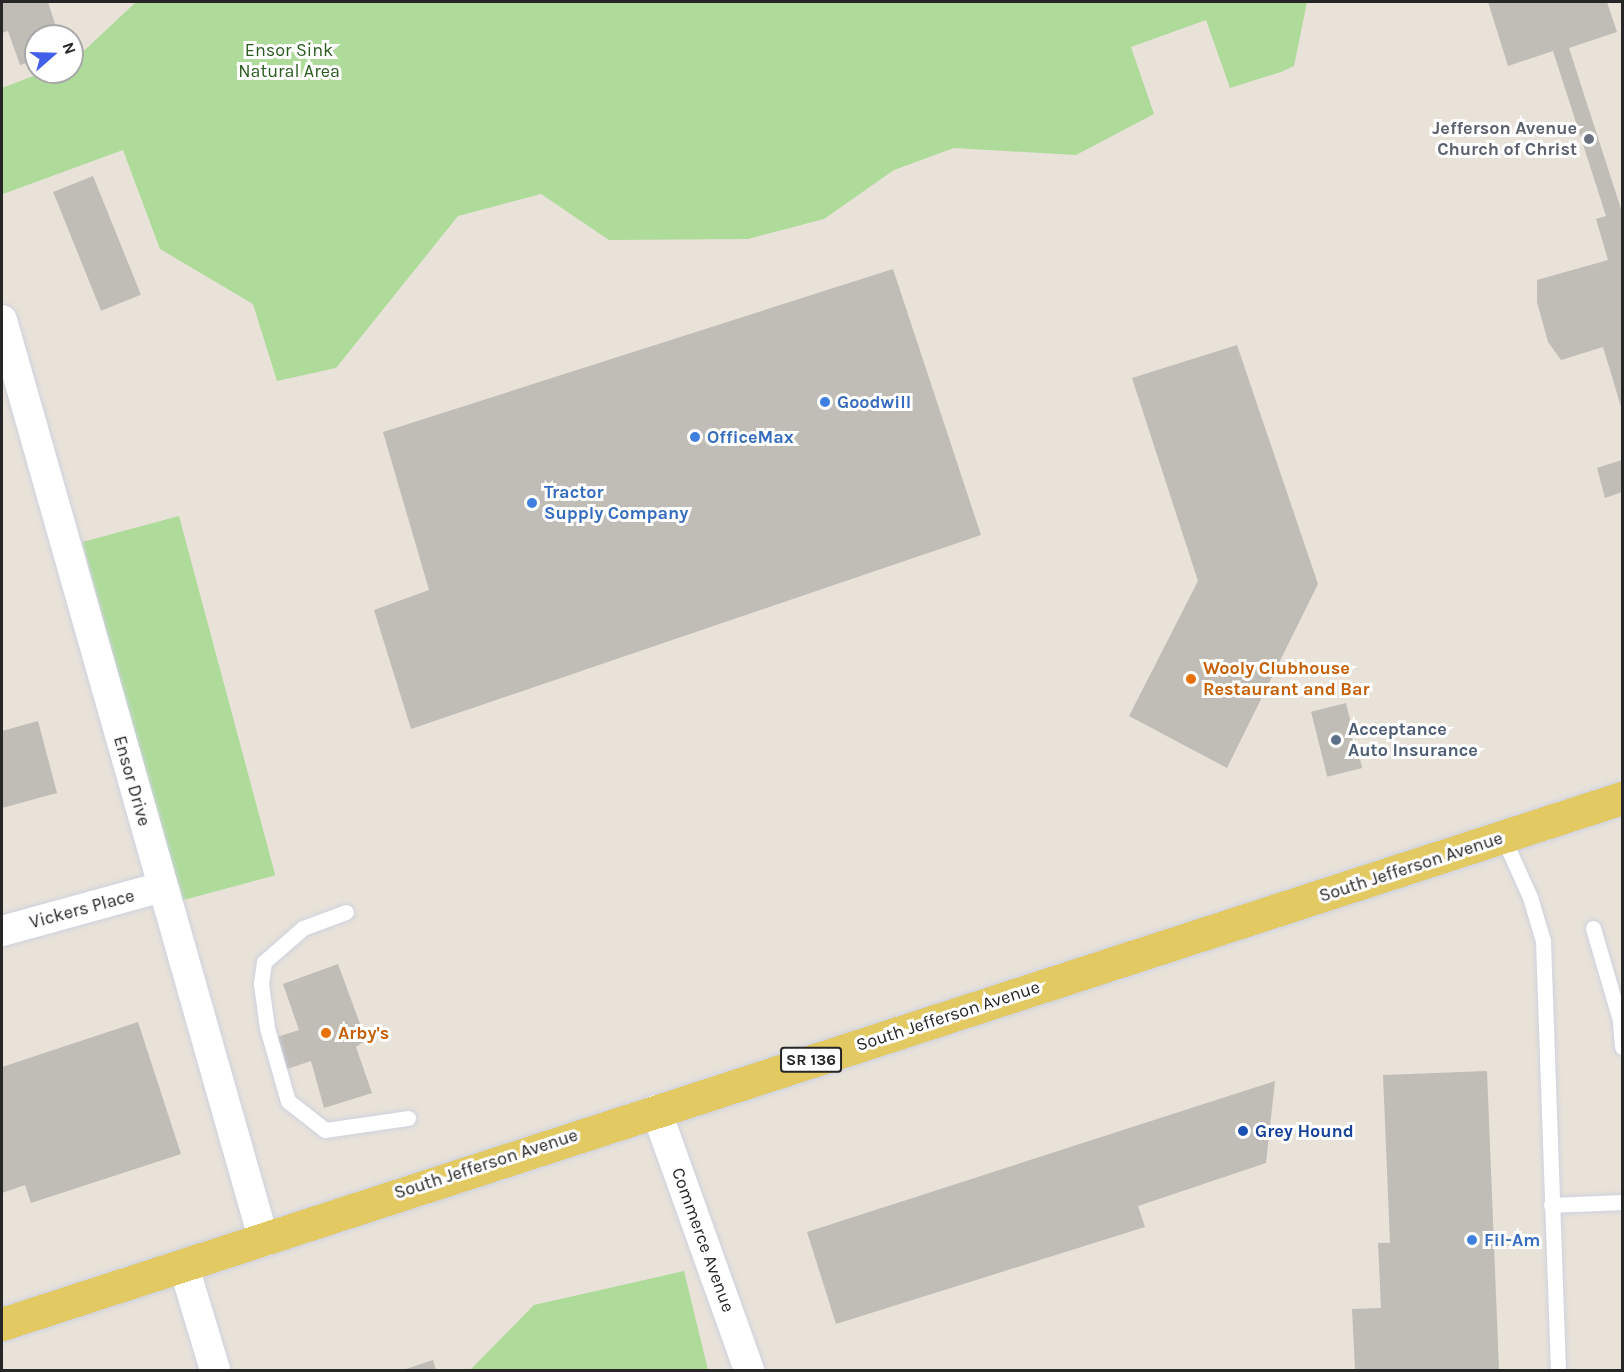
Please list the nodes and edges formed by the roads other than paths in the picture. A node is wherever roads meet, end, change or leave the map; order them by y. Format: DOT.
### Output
graph roads {
  1 [pos="2,320"];
  2 [pos="1623,798"];
  3 [pos="1503,837"];
  4 [pos="162,887"];
  5 [pos="346,912"];
  6 [pos="1593,928"];
  7 [pos="2,931"];
  8 [pos="1621,1025"];
  9 [pos="1623,1047"];
  10 [pos="656,1110"];
  11 [pos="408,1118"];
  12 [pos="1623,1202"];
  13 [pos="1551,1205"];
  14 [pos="264,1241"];
  15 [pos="184,1267"];
  16 [pos="2,1324"];
  17 [pos="215,1371"];
  18 [pos="749,1371"];
  19 [pos="1558,1371"];
  1 -- 4 [label="street, Ensor Drive"];
  2 -- 3 [label="main road, South Jefferson Avenue / SR 136"];
  3 -- 10 [label="main road, South Jefferson Avenue / SR 136"];
  3 -- 13 [label="lane"];
  4 -- 7 [label="street, Vickers Place"];
  4 -- 14 [label="street, Ensor Drive"];
  5 -- 11 [label="lane"];
  6 -- 8 [label="lane"];
  8 -- 9 [label="lane"];
  10 -- 14 [label="main road, South Jefferson Avenue / SR 136"];
  10 -- 18 [label="street, Commerce Avenue"];
  12 -- 13 [label="lane"];
  13 -- 19 [label="lane"];
  14 -- 15 [label="main road, South Jefferson Avenue / SR 136"];
  15 -- 16 [label="main road, South Jefferson Avenue / SR 136"];
  15 -- 17 [label="street"];
}
